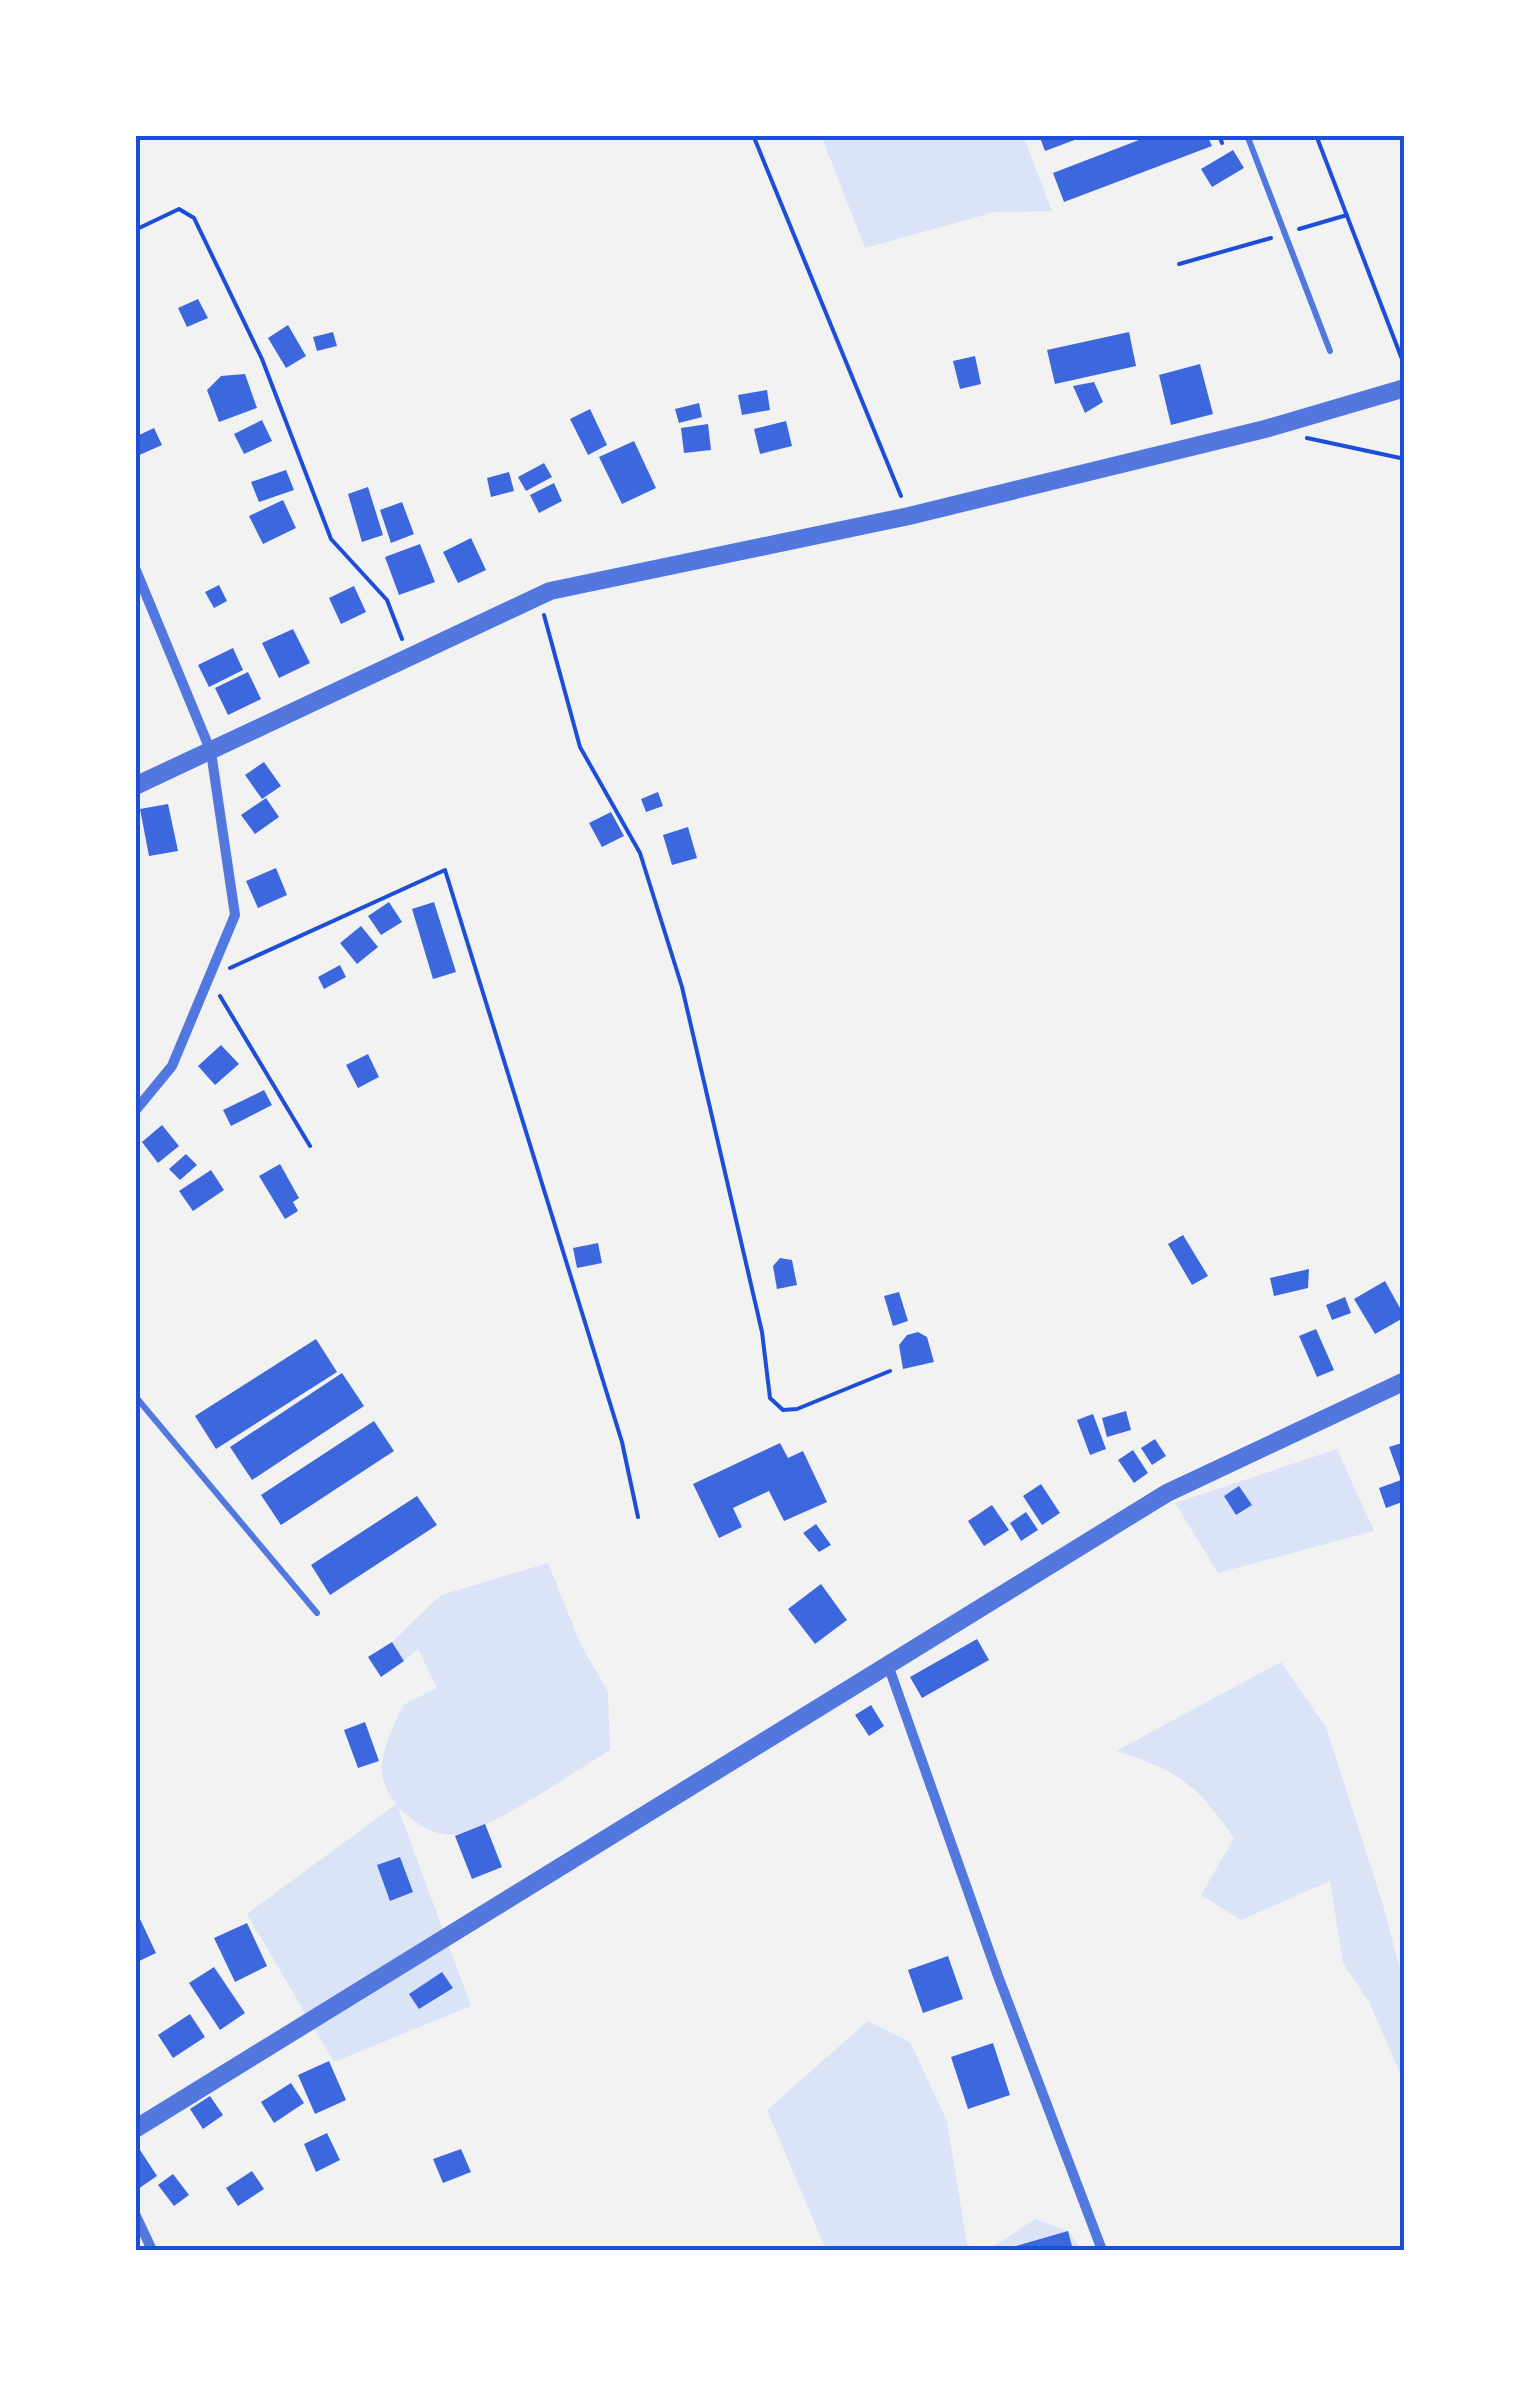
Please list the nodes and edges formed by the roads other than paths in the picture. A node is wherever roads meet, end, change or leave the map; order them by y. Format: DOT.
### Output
graph roads {
  1 [pos="1247,135"];
  2 [pos="1330,351"];
  3 [pos="1405,388"];
  4 [pos="135,568"];
  5 [pos="212,752"];
  6 [pos="135,786"];
  7 [pos="135,1111"];
  8 [pos="1405,1381"];
  9 [pos="135,1396"];
  10 [pos="317,1613"];
  11 [pos="888,1665"];
  12 [pos="135,2129"];
  13 [pos="135,2214"];
  14 [pos="152,2250"];
  15 [pos="1102,2250"];
  1 -- 2 [label="lane"];
  3 -- 5 [label="street"];
  4 -- 5 [label="street"];
  5 -- 6 [label="street"];
  5 -- 7 [label="street"];
  8 -- 11 [label="street"];
  9 -- 10 [label="lane"];
  11 -- 12 [label="street"];
  11 -- 15 [label="street"];
  13 -- 14 [label="street"];
}
